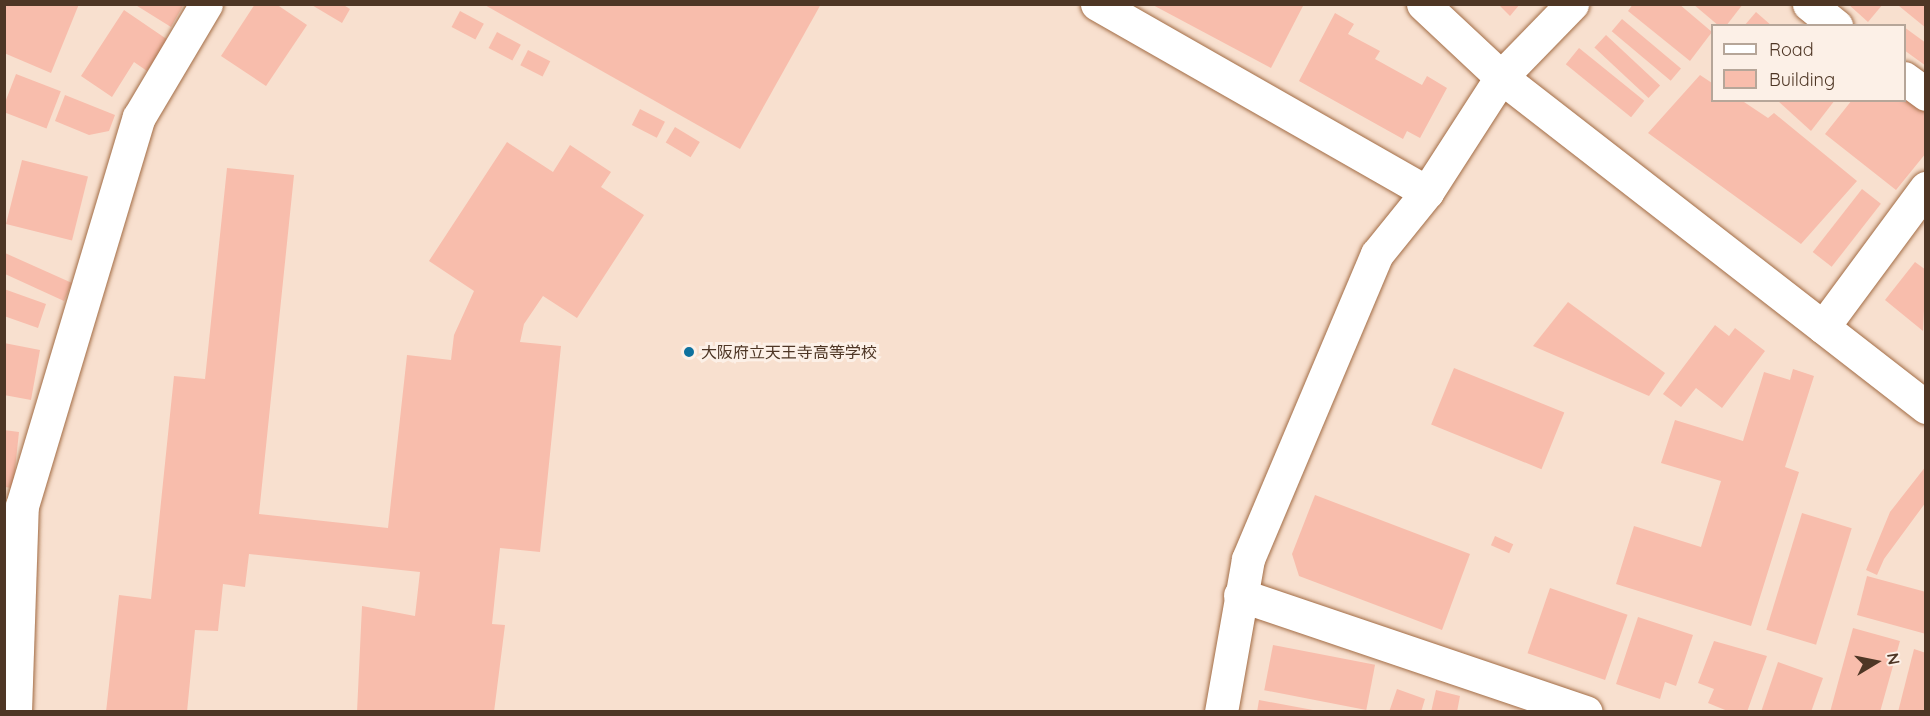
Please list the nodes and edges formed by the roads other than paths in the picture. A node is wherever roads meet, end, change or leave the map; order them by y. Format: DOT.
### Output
graph roads {
  1 [pos="206,4"];
  2 [pos="1097,4"];
  3 [pos="1423,4"];
  4 [pos="1572,4"];
  5 [pos="1809,4"];
  6 [pos="1834,24"];
  7 [pos="1501,77"];
  8 [pos="1906,79"];
  9 [pos="1926,94"];
  10 [pos="1926,188"];
  11 [pos="1427,192"];
  12 [pos="1823,327"];
  13 [pos="1926,407"];
  14 [pos="1240,595"];
  15 [pos="15,711"];
  16 [pos="1221,711"];
  17 [pos="1586,711"];
  1 -- 15 [label="street"];
  2 -- 11 [label="street"];
  3 -- 7 [label="street"];
  4 -- 7 [label="street"];
  5 -- 6 [label="street"];
  7 -- 11 [label="street"];
  7 -- 12 [label="street"];
  8 -- 9 [label="street"];
  10 -- 12 [label="street"];
  11 -- 14 [label="street"];
  12 -- 13 [label="street"];
  14 -- 16 [label="street"];
  14 -- 17 [label="street"];
}
